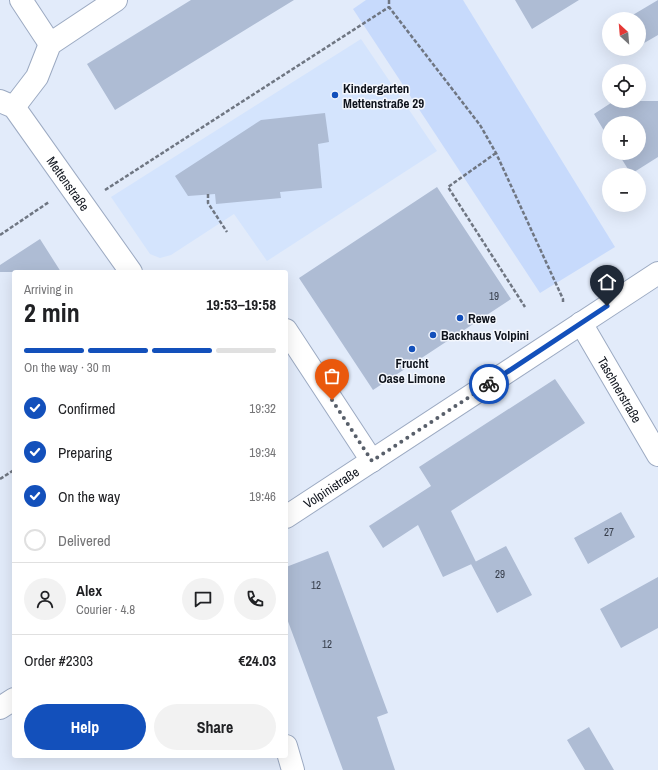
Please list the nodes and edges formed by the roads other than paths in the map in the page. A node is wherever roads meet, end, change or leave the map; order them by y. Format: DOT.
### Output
graph roads {
  1 [pos="21,0"];
  2 [pos="116,0"];
  3 [pos="50,44"];
  4 [pos="7,104"];
  5 [pos="130,270"];
  6 [pos="658,273"];
  7 [pos="581,323"];
  8 [pos="288,333"];
  9 [pos="658,455"];
  10 [pos="372,461"];
  11 [pos="288,516"];
  12 [pos="12,700"];
  13 [pos="0,708"];
  14 [pos="288,753"];
  15 [pos="293,770"];
  1 -- 3 [label="street"];
  2 -- 3 [label="street"];
  3 -- 4 [label="street"];
  4 -- 5 [label="street, Mettenstraße"];
  6 -- 7 [label="street, Volpinistraße"];
  7 -- 9 [label="street, Taschnerstraße"];
  7 -- 10 [label="street, Volpinistraße"];
  8 -- 10 [label="street"];
  10 -- 11 [label="street, Volpinistraße"];
  12 -- 13 [label="street"];
  14 -- 15 [label="street"];
}
